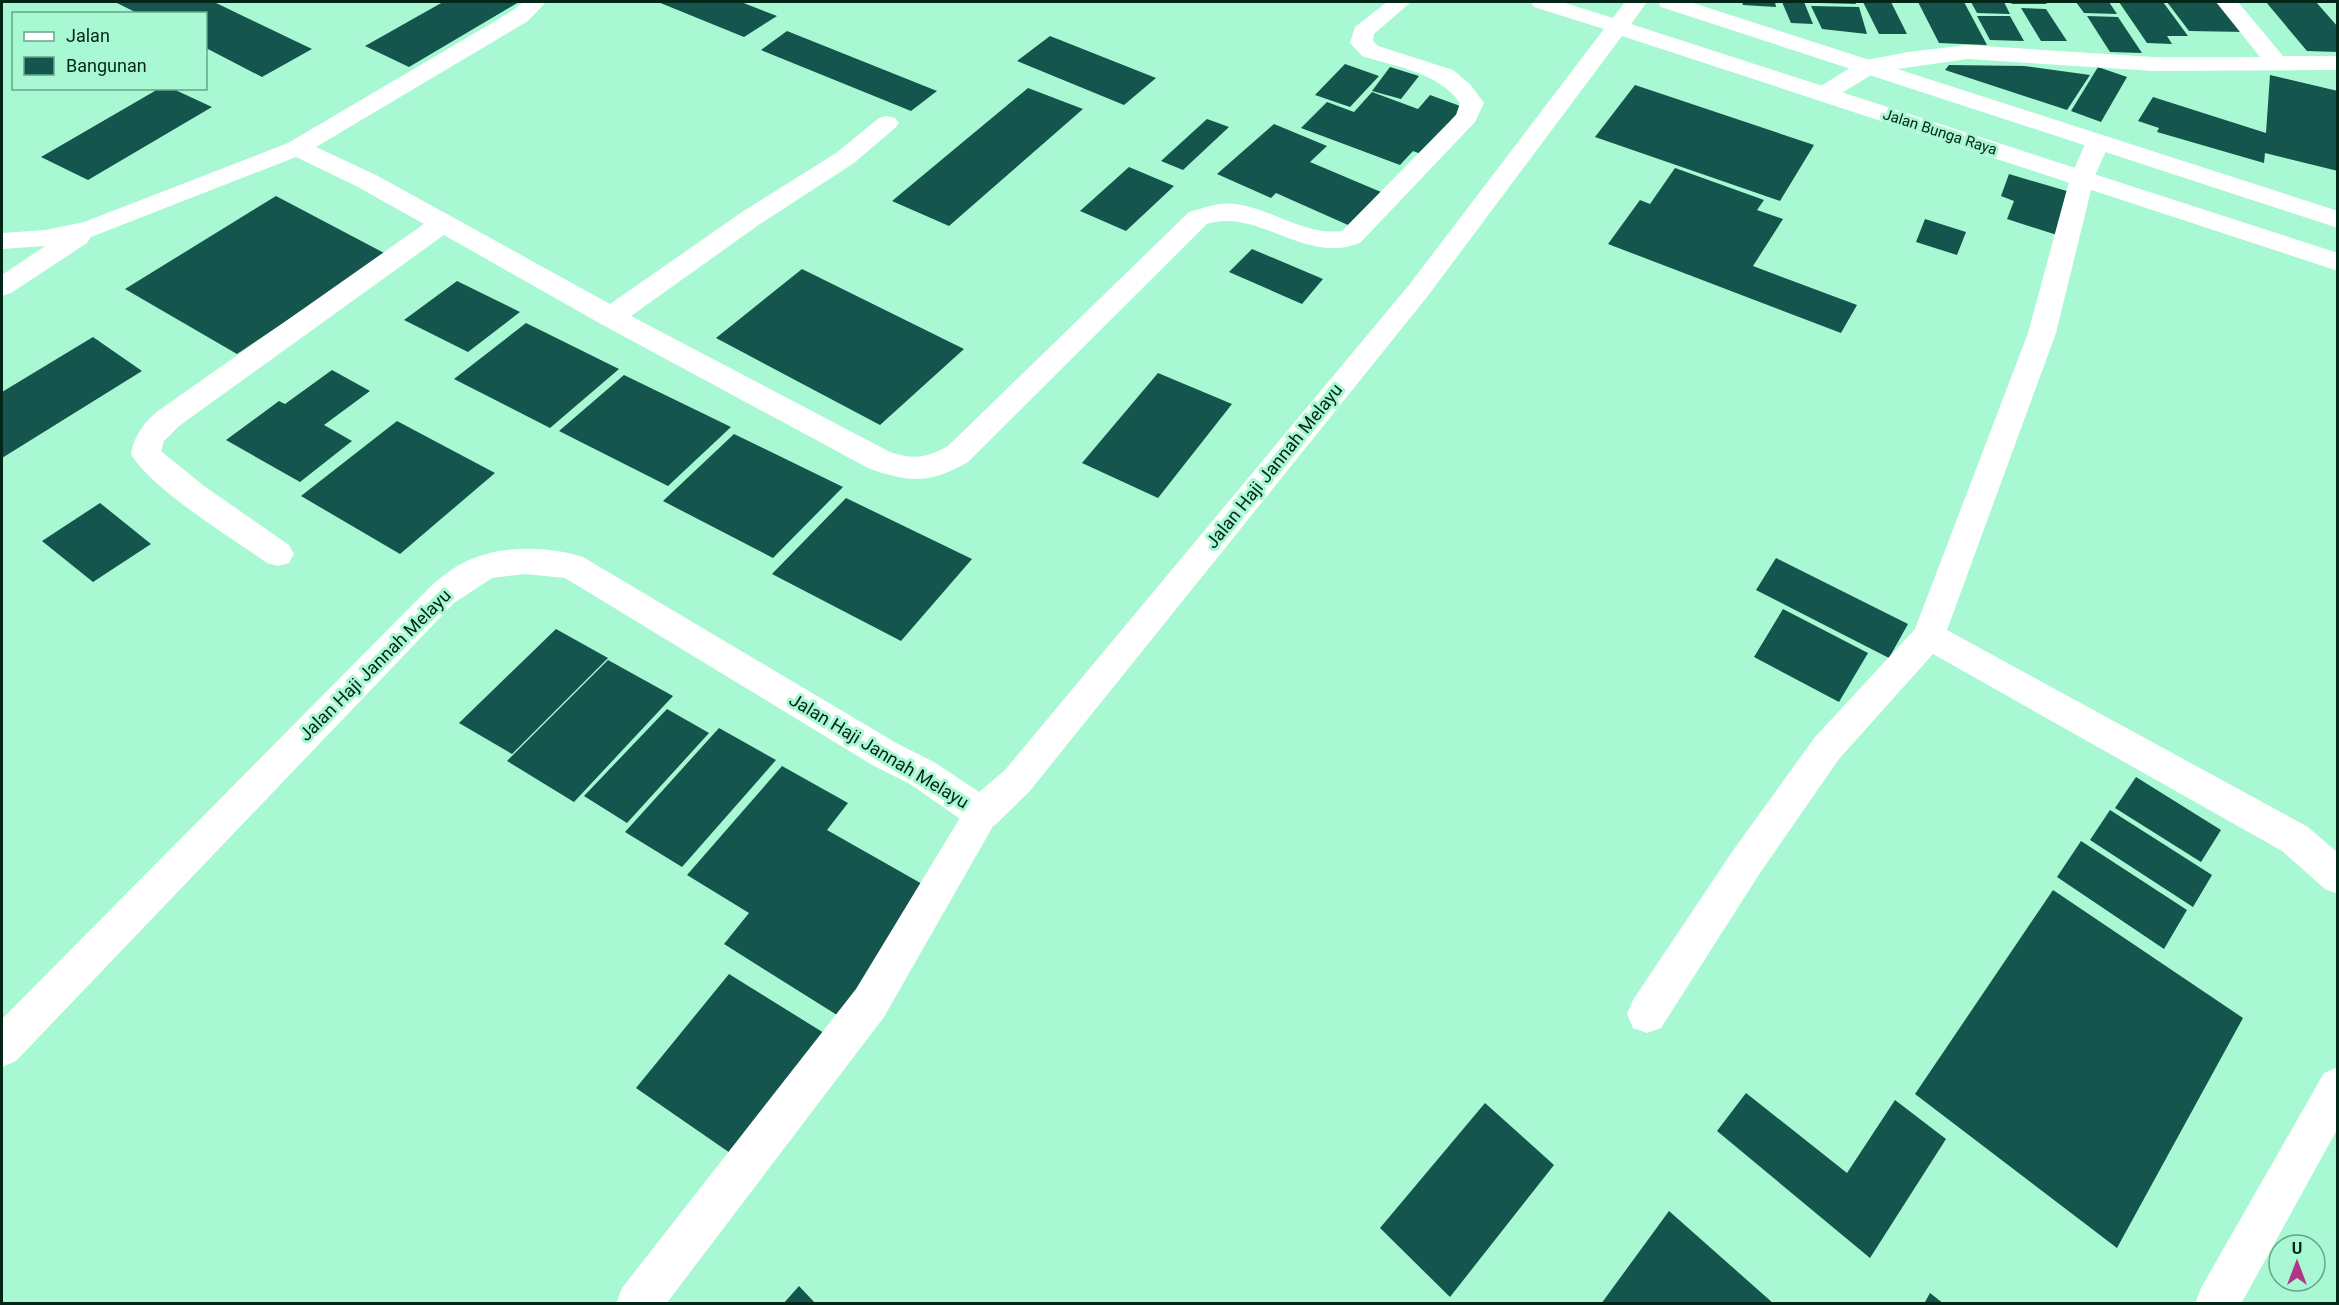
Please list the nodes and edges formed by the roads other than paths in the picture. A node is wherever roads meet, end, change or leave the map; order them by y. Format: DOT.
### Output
graph roads {
  1 [pos="535,2"];
  2 [pos="1400,2"];
  3 [pos="1542,2"];
  4 [pos="1669,2"];
  5 [pos="2227,2"];
  6 [pos="1628,14"];
  7 [pos="2276,62"];
  8 [pos="2337,63"];
  9 [pos="1869,66"];
  10 [pos="1824,94"];
  11 [pos="887,123"];
  12 [pos="2098,142"];
  13 [pos="297,148"];
  14 [pos="2082,178"];
  15 [pos="2337,220"];
  16 [pos="441,224"];
  17 [pos="90,229"];
  18 [pos="2,241"];
  19 [pos="2337,262"];
  20 [pos="2,287"];
  21 [pos="611,317"];
  22 [pos="278,554"];
  23 [pos="1929,636"];
  24 [pos="982,814"];
  25 [pos="2337,877"];
  26 [pos="1647,1014"];
  27 [pos="2,1047"];
  28 [pos="2337,1088"];
  29 [pos="638,1304"];
  30 [pos="2217,1304"];
  1 -- 13 [label="main road"];
  2 -- 21 [label="main road"];
  3 -- 6 [label="main road, Jalan Bunga Raya"];
  4 -- 9 [label="main road"];
  5 -- 7 [label="main road"];
  6 -- 10 [label="main road, Jalan Bunga Raya"];
  6 -- 24 [label="main road, Jalan Haji Jannah Melayu"];
  7 -- 8 [label="main road"];
  7 -- 9 [label="main road"];
  9 -- 10 [label="main road"];
  9 -- 12 [label="main road"];
  10 -- 14 [label="main road, Jalan Bunga Raya"];
  11 -- 21 [label="main road"];
  12 -- 14 [label="main road"];
  12 -- 15 [label="main road"];
  13 -- 16 [label="main road"];
  13 -- 17 [label="main road"];
  14 -- 19 [label="main road, Jalan Bunga Raya"];
  14 -- 23 [label="main road"];
  16 -- 21 [label="main road"];
  16 -- 22 [label="main road"];
  17 -- 18 [label="main road"];
  17 -- 20 [label="main road"];
  23 -- 25 [label="main road"];
  23 -- 26 [label="main road"];
  24 -- 27 [label="main road, Jalan Haji Jannah Melayu"];
  24 -- 29 [label="main road"];
  28 -- 30 [label="main road"];
}
